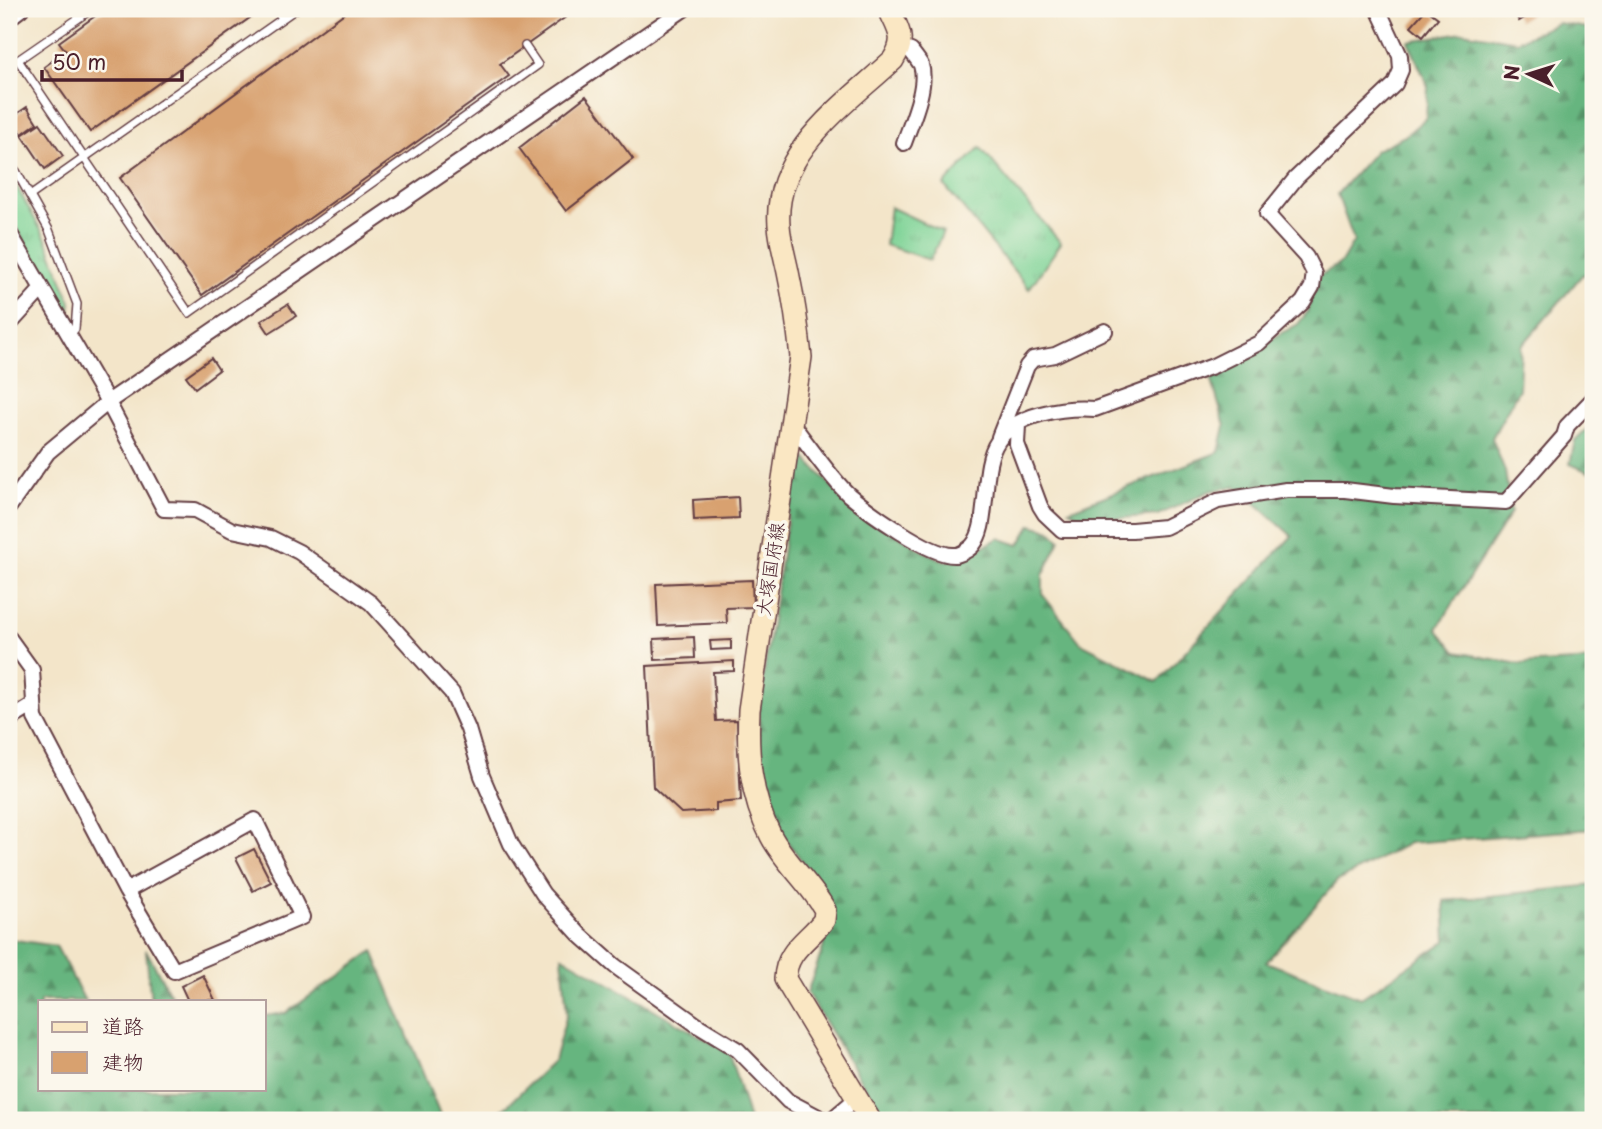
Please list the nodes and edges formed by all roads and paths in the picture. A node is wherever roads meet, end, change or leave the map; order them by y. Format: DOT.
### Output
graph roads {
  1 [pos="21,9"];
  2 [pos="92,9"];
  3 [pos="276,9"];
  4 [pos="296,9"];
  5 [pos="684,9"];
  6 [pos="889,9"];
  7 [pos="1378,9"];
  8 [pos="9,18"];
  9 [pos="282,18"];
  10 [pos="525,46"];
  11 [pos="901,48"];
  12 [pos="904,143"];
  13 [pos="84,157"];
  14 [pos="9,164"];
  15 [pos="30,195"];
  16 [pos="9,232"];
  17 [pos="41,290"];
  18 [pos="9,325"];
  19 [pos="1105,331"];
  20 [pos="68,336"];
  21 [pos="1593,399"];
  22 [pos="108,402"];
  23 [pos="792,424"];
  24 [pos="1018,425"];
  25 [pos="997,442"];
  26 [pos="9,507"];
  27 [pos="9,638"];
  28 [pos="33,705"];
  29 [pos="9,720"];
  30 [pos="126,891"];
  31 [pos="857,1098"];
  32 [pos="824,1120"];
  33 [pos="831,1120"];
  34 [pos="870,1120"];
  1 -- 8 [label="street"];
  2 -- 13 [label="lane"];
  3 -- 9 [label="lane"];
  4 -- 9 [label="lane"];
  5 -- 22 [label="street"];
  6 -- 11 [label="main road"];
  7 -- 24 [label="street"];
  9 -- 13 [label="lane"];
  10 -- 13 [label="lane"];
  11 -- 12 [label="street"];
  11 -- 23 [label="main road, 大塚国府線"];
  13 -- 15 [label="lane"];
  14 -- 15 [label="lane"];
  15 -- 20 [label="lane"];
  16 -- 17 [label="street"];
  17 -- 18 [label="street"];
  17 -- 20 [label="street"];
  19 -- 25 [label="street"];
  20 -- 22 [label="street"];
  21 -- 24 [label="street"];
  22 -- 26 [label="street"];
  22 -- 32 [label="street"];
  23 -- 25 [label="street"];
  23 -- 31 [label="main road, 大塚国府線"];
  24 -- 25 [label="street"];
  27 -- 28 [label="street"];
  28 -- 29 [label="street"];
  28 -- 30 [label="street"];
  30 -- 30 [label="street"];
  31 -- 33 [label="street"];
  31 -- 34 [label="main road, 大塚国府線"];
}
